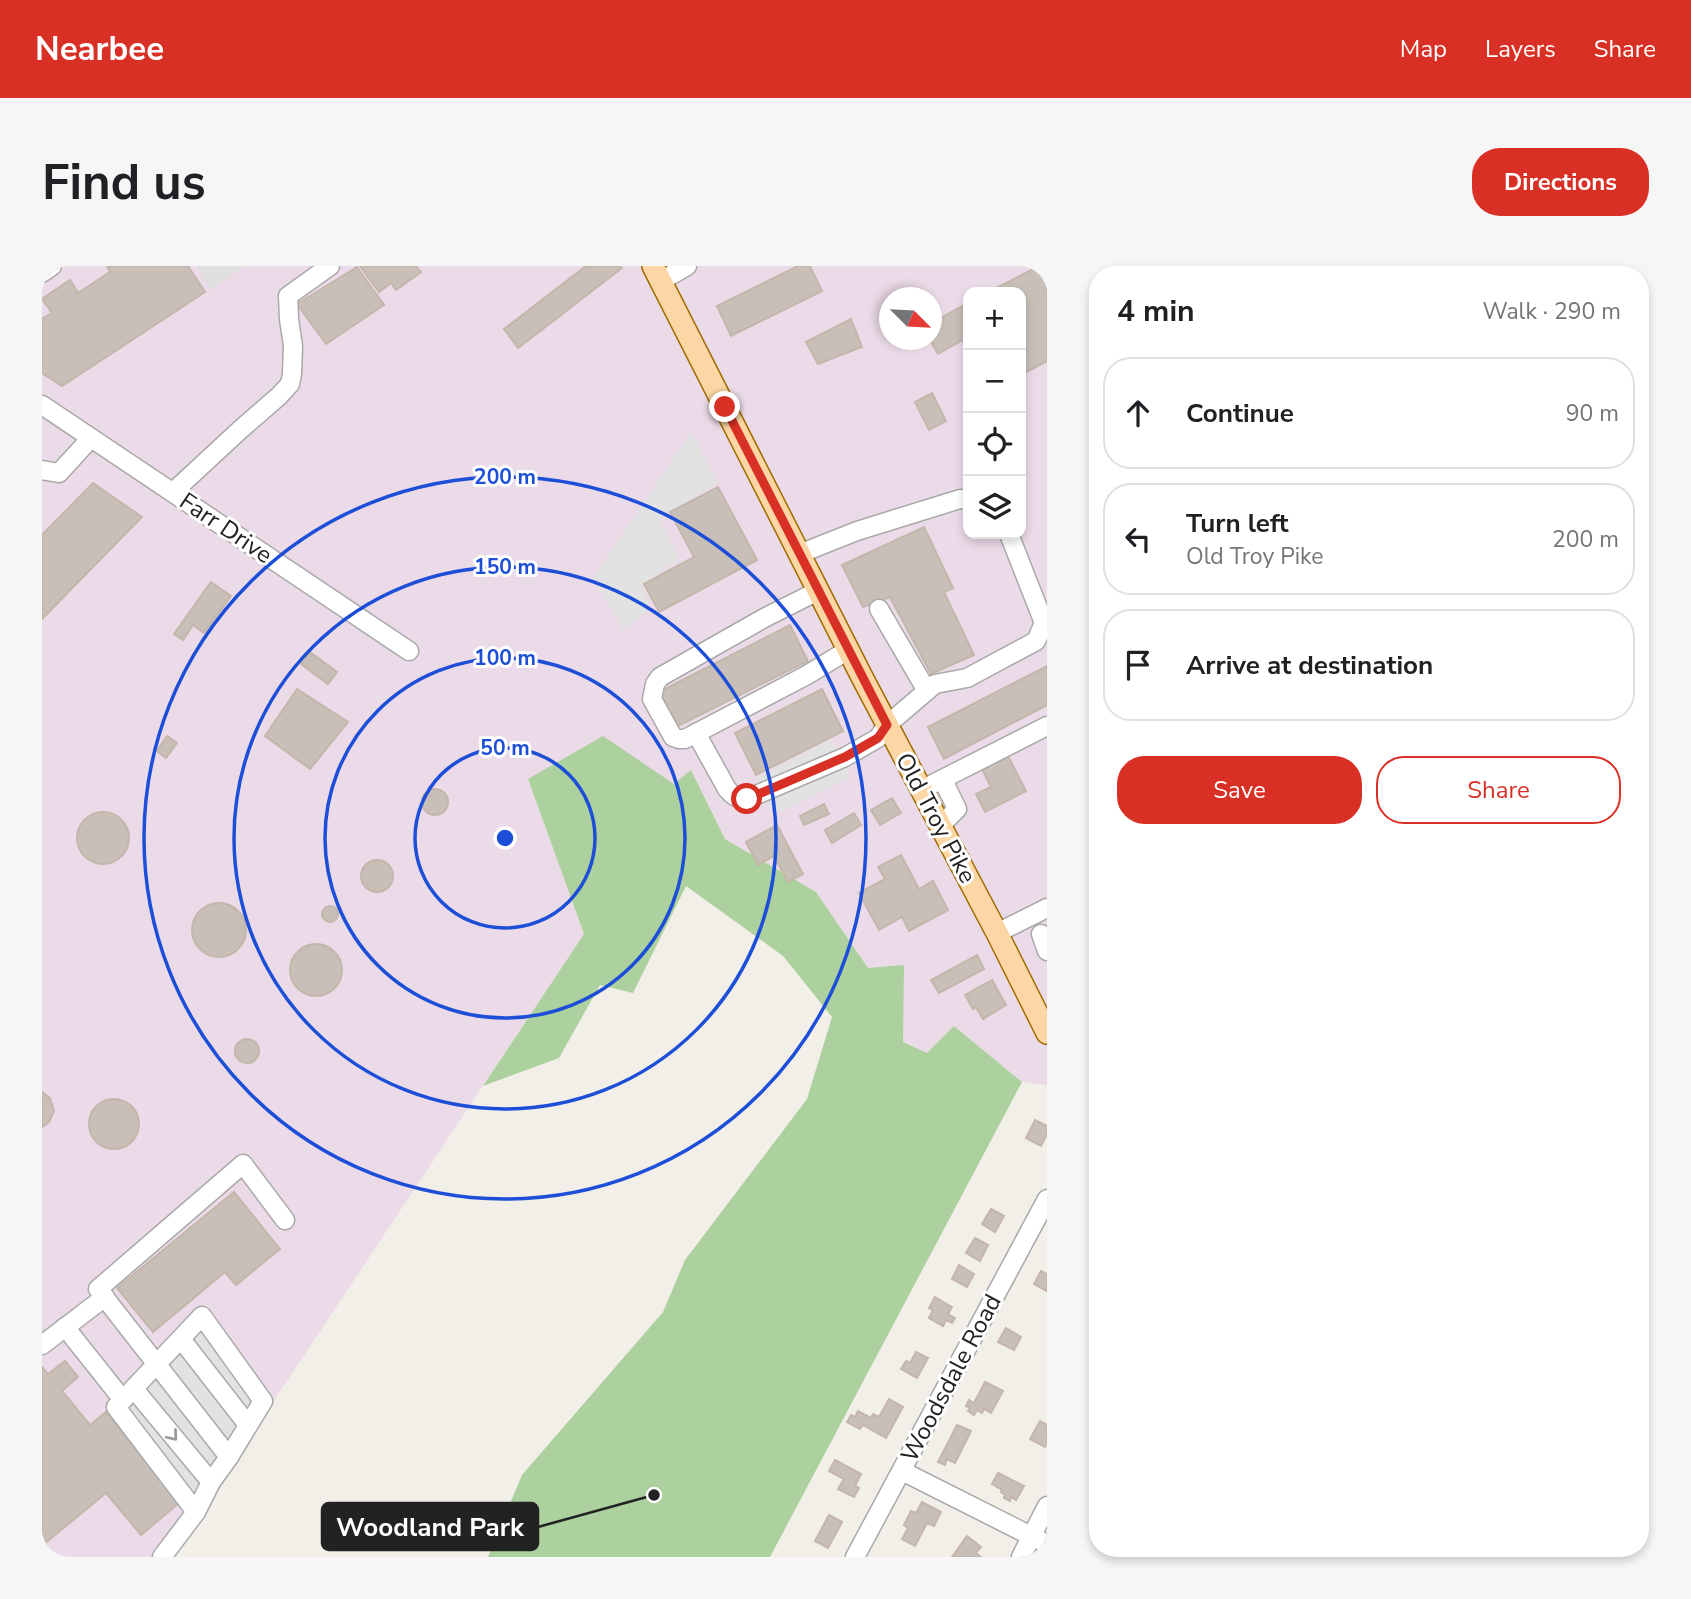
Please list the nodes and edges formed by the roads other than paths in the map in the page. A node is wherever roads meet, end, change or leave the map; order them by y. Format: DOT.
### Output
graph roads {
  1 [pos="52,266"];
  2 [pos="330,266"];
  3 [pos="687,266"];
  4 [pos="42,273"];
  5 [pos="657,274"];
  6 [pos="42,405"];
  7 [pos="91,438"];
  8 [pos="42,470"];
  9 [pos="173,492"];
  10 [pos="963,499"];
  11 [pos="1011,539"];
  12 [pos="799,554"];
  13 [pos="818,592"];
  14 [pos="879,610"];
  15 [pos="848,650"];
  16 [pos="409,651"];
  17 [pos="927,691"];
  18 [pos="887,725"];
  19 [pos="1047,726"];
  20 [pos="696,733"];
  21 [pos="943,780"];
  22 [pos="921,790"];
  23 [pos="940,826"];
  24 [pos="1047,908"];
  25 [pos="997,933"];
  26 [pos="1041,1007"];
  27 [pos="1047,1033"];
  28 [pos="1047,1199"];
  29 [pos="285,1220"];
  30 [pos="105,1297"];
  31 [pos="65,1328"];
  32 [pos="181,1339"];
  33 [pos="42,1345"];
  34 [pos="157,1364"];
  35 [pos="128,1394"];
  36 [pos="248,1425"];
  37 [pos="229,1457"];
  38 [pos="902,1471"];
  39 [pos="211,1482"];
  40 [pos="1047,1506"];
  41 [pos="197,1512"];
  42 [pos="1039,1541"];
  43 [pos="162,1557"];
  44 [pos="855,1557"];
  45 [pos="1021,1557"];
  1 -- 4 [label="street"];
  2 -- 9 [label="street"];
  3 -- 5 [label="street"];
  5 -- 12 [label="main road, Old Troy Pike"];
  6 -- 7 [label="street, Farr Drive"];
  7 -- 8 [label="street"];
  7 -- 9 [label="street, Farr Drive"];
  9 -- 16 [label="street, Farr Drive"];
  10 -- 12 [label="street"];
  11 -- 17 [label="street"];
  12 -- 13 [label="main road, Old Troy Pike"];
  13 -- 15 [label="main road, Old Troy Pike"];
  13 -- 20 [label="street"];
  14 -- 17 [label="street"];
  15 -- 18 [label="main road, Old Troy Pike"];
  15 -- 20 [label="street"];
  17 -- 18 [label="street"];
  18 -- 20 [label="street"];
  18 -- 22 [label="main road, Old Troy Pike"];
  19 -- 21 [label="street"];
  21 -- 22 [label="street"];
  21 -- 23 [label="street"];
  22 -- 23 [label="main road, Old Troy Pike"];
  23 -- 25 [label="main road, Old Troy Pike"];
  24 -- 25 [label="street"];
  25 -- 26 [label="main road, Old Troy Pike"];
  26 -- 27 [label="main road, Old Troy Pike"];
  28 -- 38 [label="street, Woodsdale Road"];
  29 -- 30 [label="street"];
  30 -- 31 [label="street"];
  30 -- 34 [label="street"];
  31 -- 33 [label="street"];
  31 -- 35 [label="street"];
  32 -- 34 [label="street"];
  32 -- 36 [label="street"];
  32 -- 36 [label="street"];
  34 -- 35 [label="street"];
  34 -- 37 [label="street"];
  35 -- 39 [label="street, one-way"];
  35 -- 41 [label="street"];
  36 -- 37 [label="street"];
  37 -- 39 [label="street"];
  38 -- 42 [label="street"];
  38 -- 44 [label="street, Woodsdale Road"];
  39 -- 41 [label="street"];
  40 -- 42 [label="street"];
  41 -- 43 [label="street"];
  42 -- 45 [label="street"];
}
